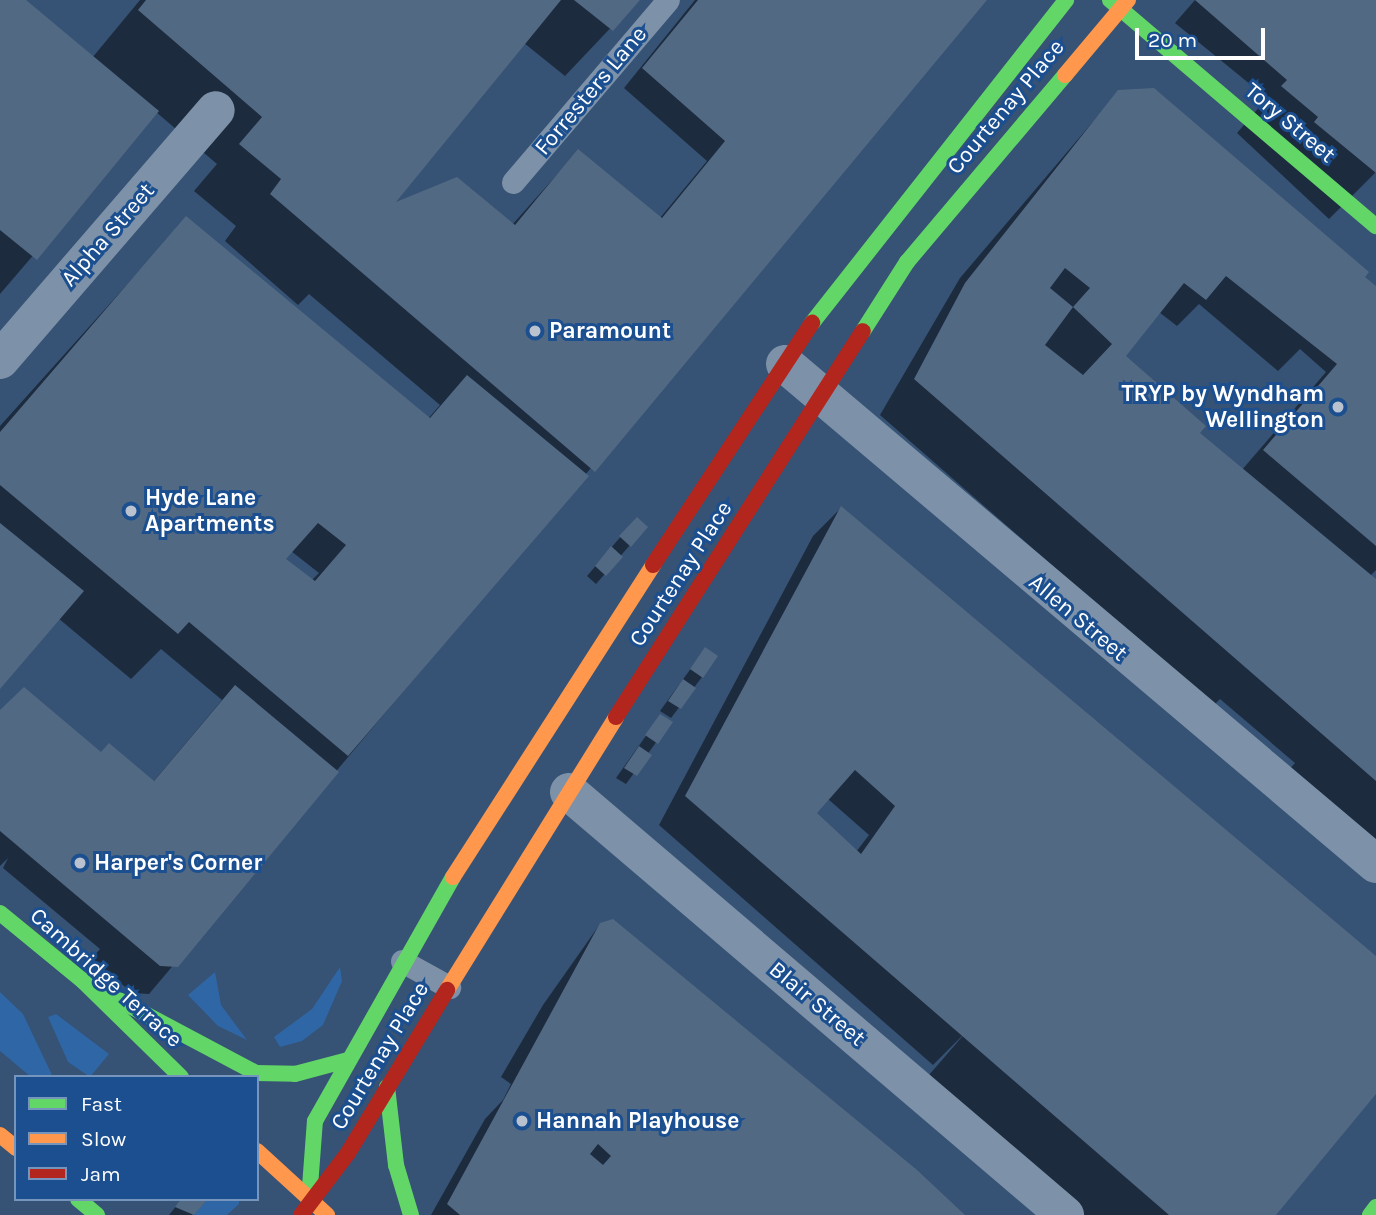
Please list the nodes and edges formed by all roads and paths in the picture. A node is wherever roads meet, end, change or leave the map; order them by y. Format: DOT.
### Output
graph roads {
  1 [pos="668,0"];
  2 [pos="1066,0"];
  3 [pos="1119,3"];
  4 [pos="216,110"];
  5 [pos="513,182"];
  6 [pos="1376,226"];
  7 [pos="0,360"];
  8 [pos="785,364"];
  9 [pos="822,400"];
  10 [pos="569,792"];
  11 [pos="1376,864"];
  12 [pos="0,913"];
  13 [pos="402,961"];
  14 [pos="83,981"];
  15 [pos="449,987"];
  16 [pos="344,1061"];
  17 [pos="179,1075"];
  18 [pos="387,1087"];
  19 [pos="259,1153"];
  20 [pos="309,1200"];
  21 [pos="80,1201"];
  22 [pos="1376,1208"];
  23 [pos="97,1215"];
  24 [pos="302,1215"];
  25 [pos="327,1215"];
  26 [pos="411,1215"];
  27 [pos="1065,1215"];
  28 [pos="1370,1215"];
  1 -- 5 [label="lane, Forresters Lane"];
  2 -- 8 [label="street, Courtenay Place"];
  3 -- 6 [label="street, Tory Street"];
  3 -- 9 [label="street, Courtenay Place"];
  4 -- 7 [label="street, Alpha Street"];
  8 -- 9 [label="street, Allen Street"];
  8 -- 13 [label="street, Courtenay Place"];
  9 -- 10 [label="street, Courtenay Place"];
  9 -- 11 [label="street, Allen Street"];
  10 -- 15 [label="street, Courtenay Place"];
  10 -- 27 [label="street, Blair Street"];
  12 -- 14 [label="street, Cambridge Terrace"];
  13 -- 15 [label="lane"];
  13 -- 16 [label="street, Courtenay Place"];
  14 -- 16 [label="street"];
  14 -- 17 [label="street, Cambridge Terrace"];
  15 -- 18 [label="street, Courtenay Place"];
  16 -- 20 [label="street, Courtenay Place"];
  18 -- 20 [label="street, Courtenay Place"];
  18 -- 26 [label="street"];
  19 -- 20 [label="street"];
  20 -- 24 [label="street, Courtenay Place"];
  20 -- 25 [label="street"];
  21 -- 23 [label="street"];
  22 -- 28 [label="street"];
}
